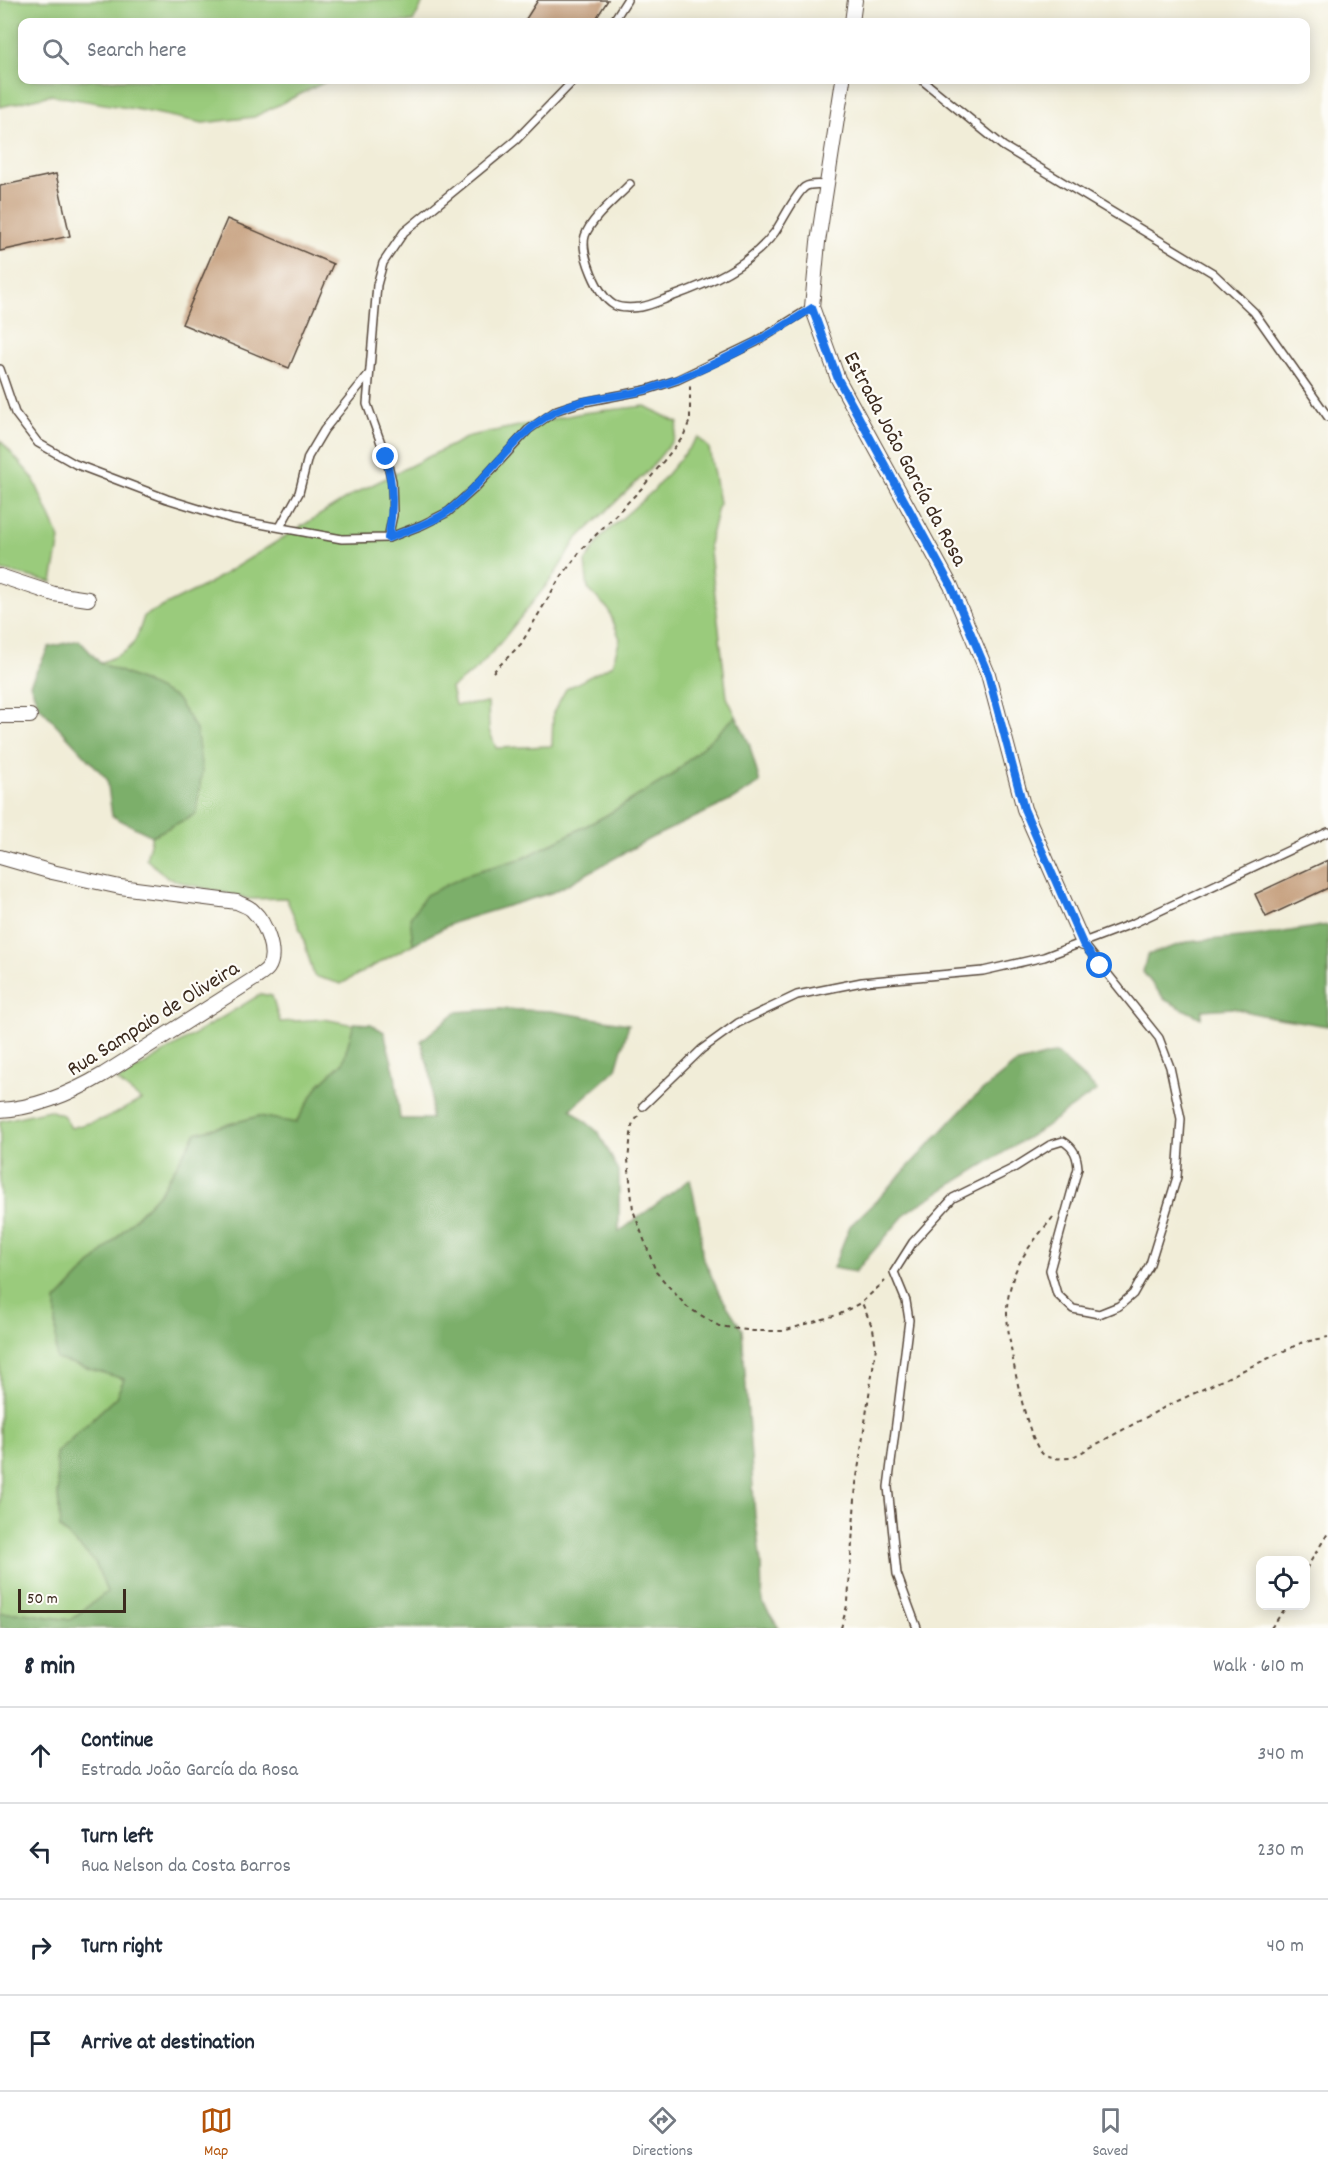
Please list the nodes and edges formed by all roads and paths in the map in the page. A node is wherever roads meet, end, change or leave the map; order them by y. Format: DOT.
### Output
graph roads {
  1 [pos="627,0"];
  2 [pos="855,0"];
  3 [pos="616,18"];
  4 [pos="854,18"];
  5 [pos="570,84"];
  6 [pos="842,84"];
  7 [pos="927,84"];
  8 [pos="630,184"];
  9 [pos="827,185"];
  10 [pos="812,308"];
  11 [pos="0,369"];
  12 [pos="368,375"];
  13 [pos="690,375"];
  14 [pos="1328,417"];
  15 [pos="280,527"];
  16 [pos="388,538"];
  17 [pos="0,576"];
  18 [pos="88,599"];
  19 [pos="493,672"];
  20 [pos="0,716"];
  21 [pos="30,716"];
  22 [pos="1328,832"];
  23 [pos="0,857"];
  24 [pos="1083,944"];
  25 [pos="643,1106"];
  26 [pos="0,1110"];
  27 [pos="1071,1193"];
  28 [pos="894,1272"];
  29 [pos="862,1302"];
  30 [pos="1328,1336"];
  31 [pos="1328,1533"];
  32 [pos="1310,1561"];
  33 [pos="1284,1610"];
  34 [pos="841,1628"];
  35 [pos="917,1628"];
  36 [pos="1271,1628"];
  1 -- 3 [label="lane"];
  2 -- 4 [label="street"];
  5 -- 12 [label="lane"];
  6 -- 9 [label="street, Estrada João García da Rosa"];
  7 -- 14 [label="lane"];
  8 -- 9 [label="lane"];
  9 -- 10 [label="street, Estrada João García da Rosa"];
  10 -- 13 [label="lane"];
  10 -- 24 [label="street, Estrada João García da Rosa"];
  11 -- 15 [label="lane"];
  12 -- 15 [label="lane"];
  12 -- 16 [label="lane"];
  13 -- 16 [label="lane"];
  13 -- 19 [label="path"];
  15 -- 16 [label="lane"];
  17 -- 18 [label="street"];
  20 -- 21 [label="street"];
  22 -- 24 [label="lane"];
  23 -- 26 [label="street, Rua Sampaio de Oliveira"];
  24 -- 25 [label="lane"];
  24 -- 27 [label="lane"];
  25 -- 29 [label="path"];
  27 -- 28 [label="lane"];
  27 -- 30 [label="path"];
  28 -- 29 [label="path"];
  28 -- 35 [label="lane"];
  29 -- 34 [label="path"];
  31 -- 32 [label="path"];
  33 -- 36 [label="path"];
}
